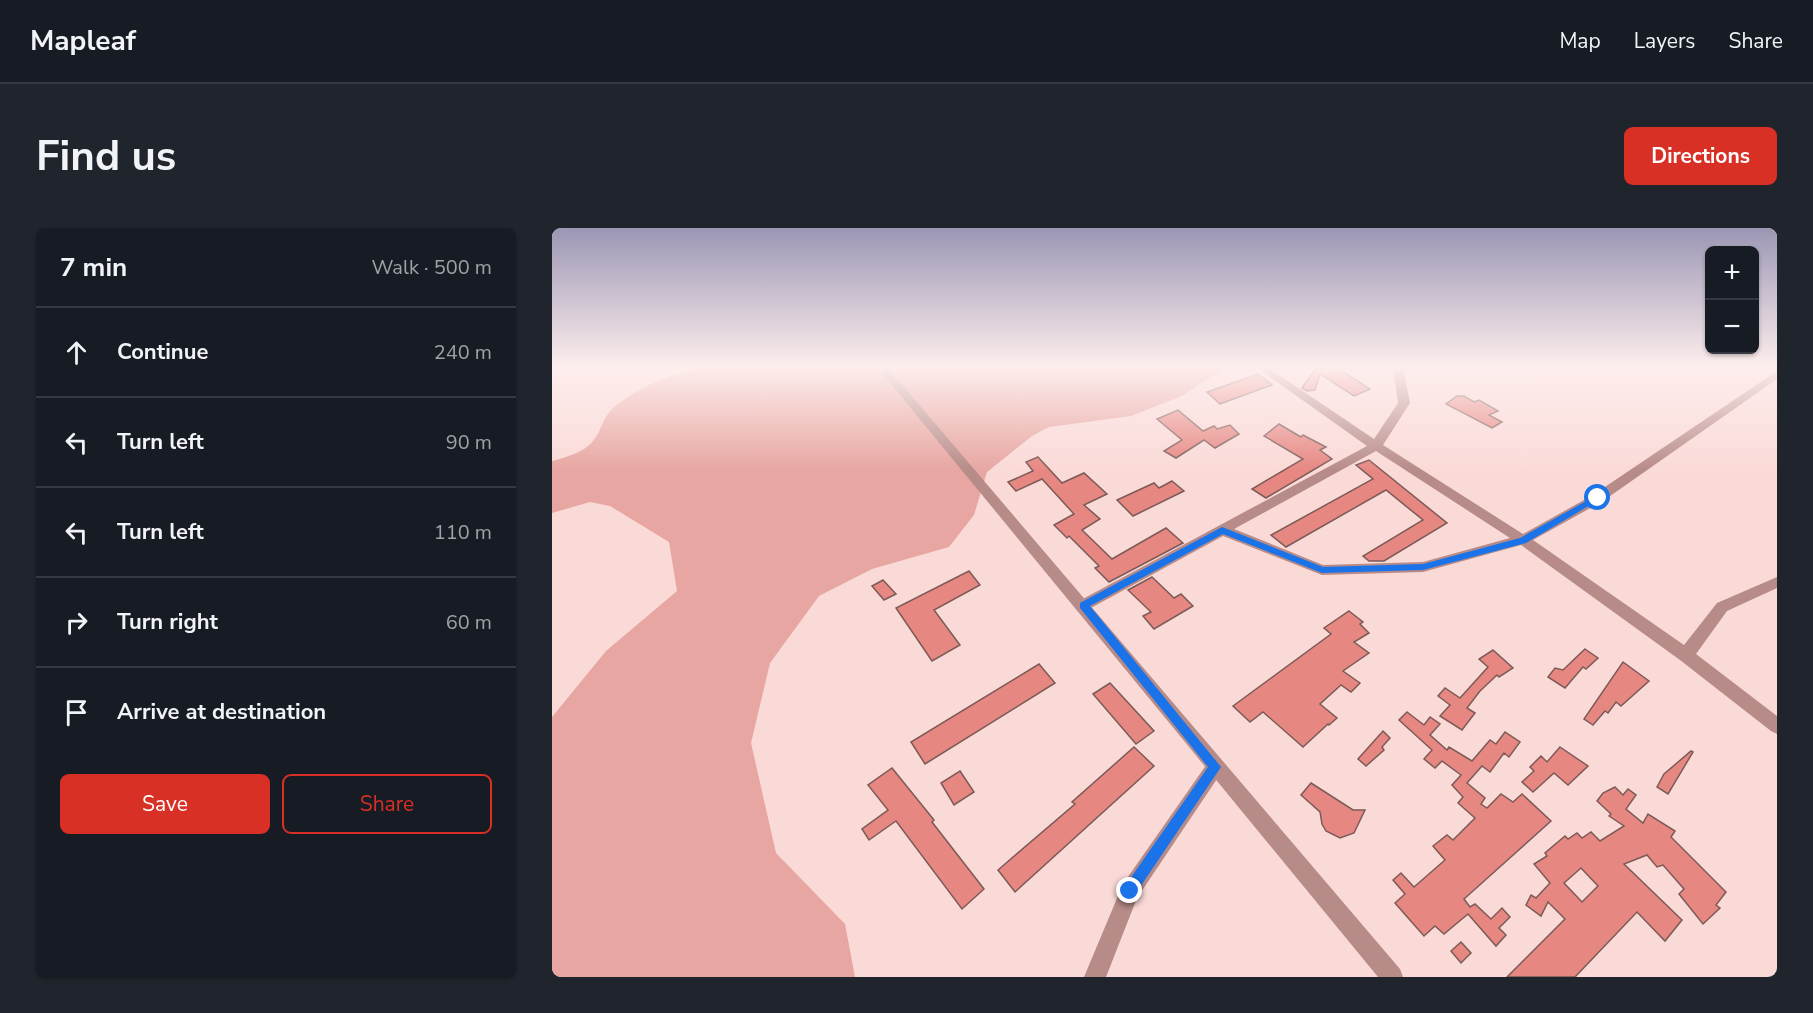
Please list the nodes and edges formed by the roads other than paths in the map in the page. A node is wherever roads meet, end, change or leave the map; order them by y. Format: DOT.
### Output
graph roads {
  1 [pos="912,402"];
  2 [pos="1312,402"];
  3 [pos="1404,402"];
  4 [pos="1737,402"];
  5 [pos="1376,446"];
  6 [pos="1222,530"];
  7 [pos="1523,540"];
  8 [pos="1777,582"];
  9 [pos="1084,605"];
  10 [pos="1686,655"];
  11 [pos="1777,726"];
  12 [pos="1215,767"];
  13 [pos="1095,977"];
  14 [pos="1392,977"];
  1 -- 9 [label="street"];
  2 -- 5 [label="street"];
  3 -- 5 [label="street"];
  4 -- 7 [label="street"];
  5 -- 6 [label="street"];
  5 -- 7 [label="street"];
  6 -- 7 [label="street"];
  6 -- 9 [label="street"];
  7 -- 10 [label="street"];
  8 -- 10 [label="street"];
  9 -- 12 [label="street"];
  10 -- 11 [label="street"];
  12 -- 13 [label="street"];
  12 -- 14 [label="street"];
}
